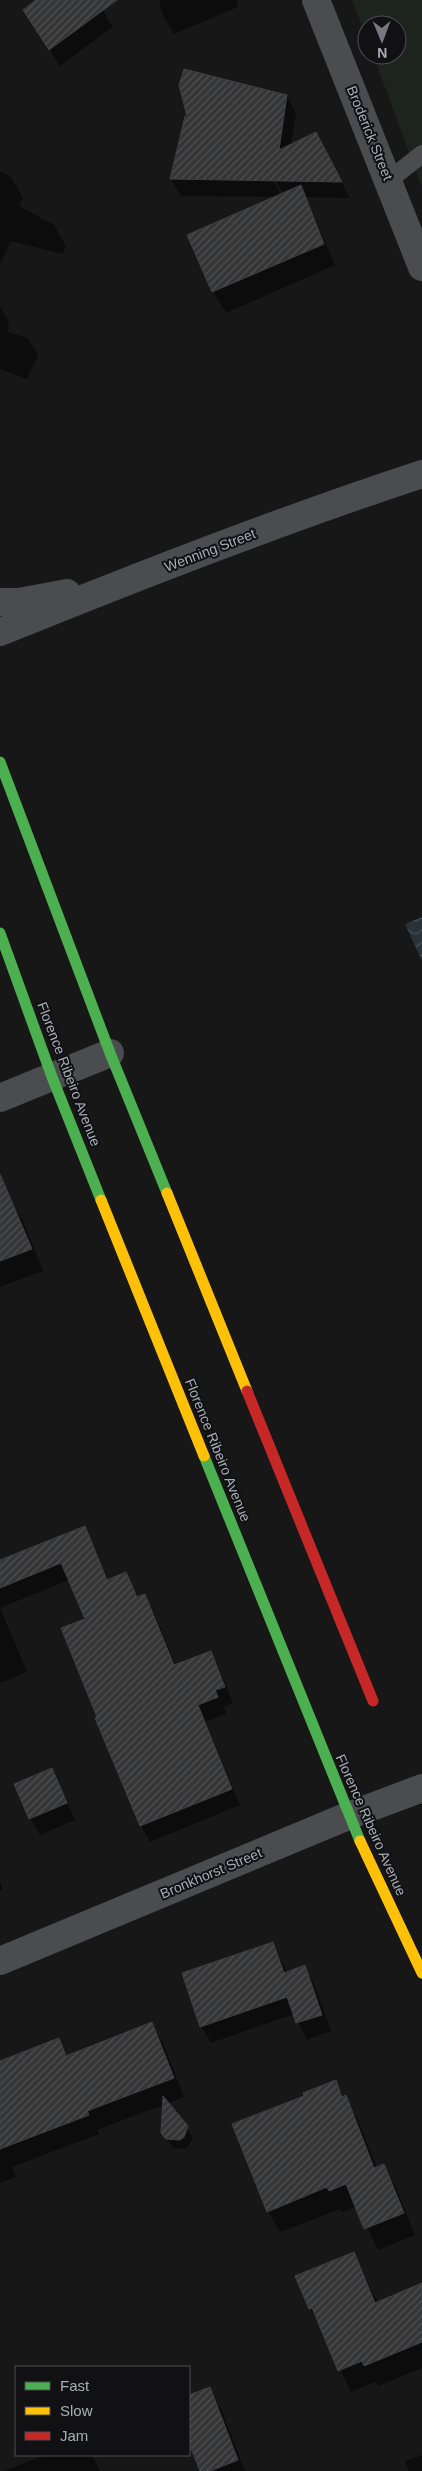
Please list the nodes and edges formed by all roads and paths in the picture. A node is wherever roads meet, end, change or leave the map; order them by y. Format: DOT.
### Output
graph roads {
  1 [pos="316,0"];
  2 [pos="422,154"];
  3 [pos="389,180"];
  4 [pos="422,267"];
  5 [pos="422,474"];
  6 [pos="120,584"];
  7 [pos="0,602"];
  8 [pos="0,632"];
  9 [pos="0,762"];
  10 [pos="0,933"];
  11 [pos="110,1053"];
  12 [pos="52,1077"];
  13 [pos="0,1098"];
  14 [pos="373,1702"];
  15 [pos="422,1788"];
  16 [pos="348,1816"];
  17 [pos="0,1961"];
  18 [pos="422,1973"];
  1 -- 3 [label="street, Broderick Street"];
  2 -- 3 [label="lane"];
  3 -- 4 [label="street, Broderick Street"];
  5 -- 6 [label="street, Wenning Street"];
  6 -- 7 [label="street"];
  6 -- 8 [label="street, Wenning Street"];
  9 -- 11 [label="main road"];
  10 -- 12 [label="main road, Florence Ribeiro Avenue"];
  11 -- 12 [label="street"];
  11 -- 14 [label="main road"];
  12 -- 13 [label="street"];
  12 -- 16 [label="main road, Florence Ribeiro Avenue"];
  15 -- 16 [label="street, Bronkhorst Street"];
  16 -- 17 [label="street, Bronkhorst Street"];
  16 -- 18 [label="main road, Florence Ribeiro Avenue"];
}
